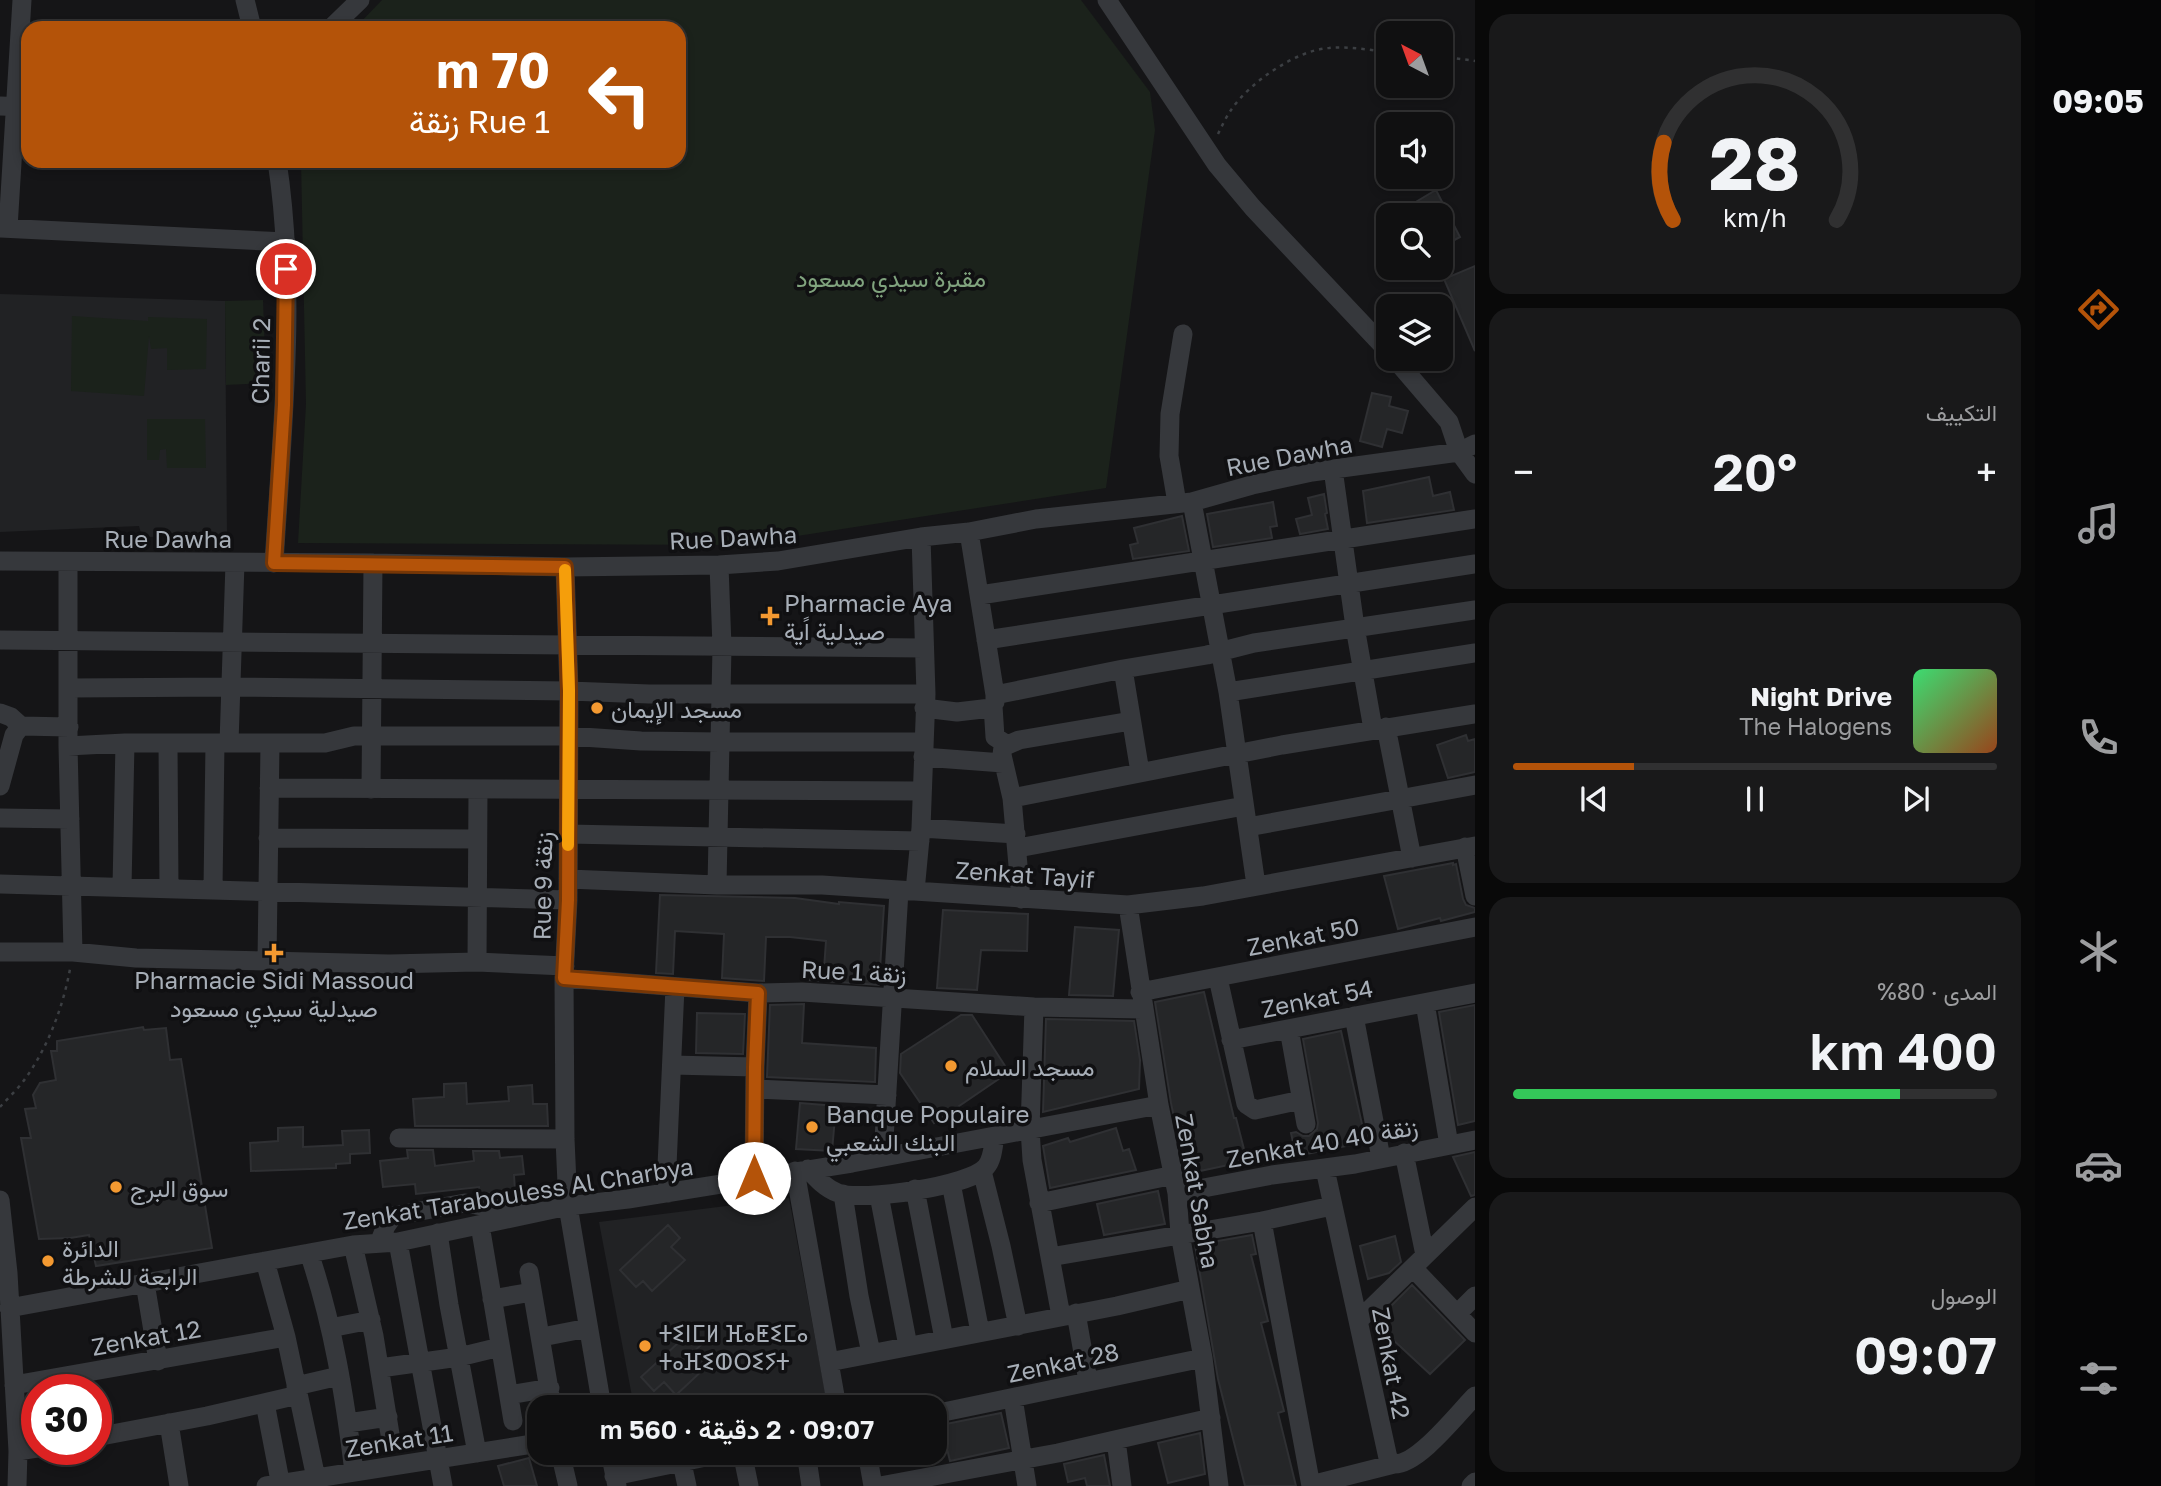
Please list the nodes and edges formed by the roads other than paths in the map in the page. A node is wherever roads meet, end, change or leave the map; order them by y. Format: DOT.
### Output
graph roads {
  1 [pos="22,0"];
  2 [pos="245,0"];
  3 [pos="360,0"];
  4 [pos="1107,0"];
  5 [pos="250,21"];
  6 [pos="338,21"];
  7 [pos="15,106"];
  8 [pos="278,168"];
  9 [pos="4,228"];
  10 [pos="286,242"];
  11 [pos="1183,334"];
  12 [pos="1376,338"];
  13 [pos="1405,371"];
  14 [pos="1467,448"];
  15 [pos="1332,469"];
  16 [pos="1475,474"];
  17 [pos="1184,503"];
  18 [pos="1475,519"];
  19 [pos="969,532"];
  20 [pos="921,537"];
  21 [pos="1342,539"];
  22 [pos="0,561"];
  23 [pos="1204,561"];
  24 [pos="68,562"];
  25 [pos="235,563"];
  26 [pos="274,563"];
  27 [pos="373,563"];
  28 [pos="1475,564"];
  29 [pos="719,565"];
  30 [pos="565,567"];
  31 [pos="1349,583"];
  32 [pos="979,595"];
  33 [pos="1213,605"];
  34 [pos="1475,610"];
  35 [pos="1355,627"];
  36 [pos="0,639"];
  37 [pos="69,639"];
  38 [pos="986,640"];
  39 [pos="232,641"];
  40 [pos="373,641"];
  41 [pos="568,645"];
  42 [pos="722,648"];
  43 [pos="924,648"];
  44 [pos="1220,651"];
  45 [pos="1475,653"];
  46 [pos="1123,669"];
  47 [pos="1363,671"];
  48 [pos="231,687"];
  49 [pos="69,688"];
  50 [pos="373,688"];
  51 [pos="569,691"];
  52 [pos="1228,692"];
  53 [pos="720,694"];
  54 [pos="994,700"];
  55 [pos="925,701"];
  56 [pos="0,713"];
  57 [pos="1475,714"];
  58 [pos="1131,721"];
  59 [pos="21,726"];
  60 [pos="1379,728"];
  61 [pos="69,736"];
  62 [pos="372,736"];
  63 [pos="568,736"];
  64 [pos="720,742"];
  65 [pos="125,743"];
  66 [pos="168,743"];
  67 [pos="222,743"];
  68 [pos="270,743"];
  69 [pos="923,750"];
  70 [pos="1005,754"];
  71 [pos="1236,754"];
  72 [pos="1140,772"];
  73 [pos="1475,785"];
  74 [pos="0,786"];
  75 [pos="269,788"];
  76 [pos="371,789"];
  77 [pos="478,789"];
  78 [pos="568,789"];
  79 [pos="719,791"];
  80 [pos="921,791"];
  81 [pos="1012,798"];
  82 [pos="1400,798"];
  83 [pos="1244,806"];
  84 [pos="0,818"];
  85 [pos="70,819"];
  86 [pos="1248,827"];
  87 [pos="568,834"];
  88 [pos="921,834"];
  89 [pos="719,836"];
  90 [pos="268,838"];
  91 [pos="476,839"];
  92 [pos="1017,841"];
  93 [pos="1470,846"];
  94 [pos="1412,858"];
  95 [pos="568,878"];
  96 [pos="0,884"];
  97 [pos="717,885"];
  98 [pos="1256,885"];
  99 [pos="72,886"];
  100 [pos="122,887"];
  101 [pos="169,889"];
  102 [pos="213,889"];
  103 [pos="267,890"];
  104 [pos="907,891"];
  105 [pos="1475,896"];
  106 [pos="478,898"];
  107 [pos="1021,899"];
  108 [pos="568,900"];
  109 [pos="1128,905"];
  110 [pos="1475,927"];
  111 [pos="0,952"];
  112 [pos="73,952"];
  113 [pos="267,961"];
  114 [pos="477,962"];
  115 [pos="565,972"];
  116 [pos="1218,978"];
  117 [pos="676,987"];
  118 [pos="758,993"];
  119 [pos="1475,993"];
  120 [pos="893,998"];
  121 [pos="1141,1001"];
  122 [pos="1425,1003"];
  123 [pos="1034,1007"];
  124 [pos="1354,1016"];
  125 [pos="1289,1029"];
  126 [pos="1231,1040"];
  127 [pos="672,1065"];
  128 [pos="755,1067"];
  129 [pos="755,1089"];
  130 [pos="887,1095"];
  131 [pos="1301,1100"];
  132 [pos="1159,1105"];
  133 [pos="1306,1124"];
  134 [pos="1030,1129"];
  135 [pos="995,1136"];
  136 [pos="399,1138"];
  137 [pos="565,1139"];
  138 [pos="1475,1140"];
  139 [pos="1449,1145"];
  140 [pos="1404,1153"];
  141 [pos="883,1156"];
  142 [pos="1381,1158"];
  143 [pos="1325,1169"];
  144 [pos="802,1170"];
  145 [pos="982,1171"];
  146 [pos="754,1178"];
  147 [pos="951,1183"];
  148 [pos="1176,1184"];
  149 [pos="915,1189"];
  150 [pos="668,1193"];
  151 [pos="843,1195"];
  152 [pos="879,1195"];
  153 [pos="0,1200"];
  154 [pos="1039,1203"];
  155 [pos="440,1206"];
  156 [pos="568,1206"];
  157 [pos="1332,1206"];
  158 [pos="1475,1208"];
  159 [pos="532,1215"];
  160 [pos="1262,1222"];
  161 [pos="480,1225"];
  162 [pos="444,1232"];
  163 [pos="1180,1234"];
  164 [pos="389,1242"];
  165 [pos="353,1245"];
  166 [pos="309,1253"];
  167 [pos="1050,1257"];
  168 [pos="265,1261"];
  169 [pos="1419,1261"];
  170 [pos="529,1272"];
  171 [pos="4,1273"];
  172 [pos="145,1283"];
  173 [pos="1190,1289"];
  174 [pos="532,1292"];
  175 [pos="1475,1296"];
  176 [pos="492,1298"];
  177 [pos="9,1308"];
  178 [pos="1458,1313"];
  179 [pos="1069,1315"];
  180 [pos="371,1320"];
  181 [pos="1359,1320"];
  182 [pos="1018,1326"];
  183 [pos="330,1328"];
  184 [pos="588,1328"];
  185 [pos="980,1332"];
  186 [pos="1475,1333"];
  187 [pos="286,1336"];
  188 [pos="542,1337"];
  189 [pos="944,1339"];
  190 [pos="908,1346"];
  191 [pos="500,1347"];
  192 [pos="871,1353"];
  193 [pos="460,1357"];
  194 [pos="1203,1358"];
  195 [pos="158,1361"];
  196 [pos="829,1362"];
  197 [pos="421,1363"];
  198 [pos="380,1368"];
  199 [pos="339,1376"];
  200 [pos="1088,1381"];
  201 [pos="14,1385"];
  202 [pos="297,1390"];
  203 [pos="509,1395"];
  204 [pos="551,1395"];
  205 [pos="600,1395"];
  206 [pos="835,1395"];
  207 [pos="527,1396"];
  208 [pos="1013,1398"];
  209 [pos="1473,1398"];
  210 [pos="265,1403"];
  211 [pos="947,1411"];
  212 [pos="21,1417"];
  213 [pos="1211,1418"];
  214 [pos="513,1421"];
  215 [pos="169,1423"];
  216 [pos="348,1423"];
  217 [pos="112,1434"];
  218 [pos="1116,1440"];
  219 [pos="527,1445"];
  220 [pos="477,1453"];
  221 [pos="437,1459"];
  222 [pos="1023,1459"];
  223 [pos="1394,1464"];
  224 [pos="23,1465"];
  225 [pos="563,1465"];
  226 [pos="675,1465"];
  227 [pos="682,1465"];
  228 [pos="745,1465"];
  229 [pos="808,1465"];
  230 [pos="869,1465"];
  231 [pos="354,1472"];
  232 [pos="316,1478"];
  233 [pos="615,1481"];
  234 [pos="1475,1482"];
  235 [pos="276,1485"];
  236 [pos="1215,1485"];
  237 [pos="17,1486"];
  238 [pos="179,1486"];
  239 [pos="443,1486"];
  240 [pos="568,1486"];
  241 [pos="687,1486"];
  242 [pos="749,1486"];
  243 [pos="811,1486"];
  244 [pos="873,1486"];
  245 [pos="880,1486"];
  246 [pos="1027,1486"];
  247 [pos="1122,1486"];
  248 [pos="1311,1486"];
  249 [pos="1471,1486"];
  1 -- 7 [label="street"];
  2 -- 5 [label="street"];
  3 -- 6 [label="street"];
  4 -- 12 [label="street"];
  7 -- 9 [label="street"];
  8 -- 10 [label="street, Charii 2"];
  9 -- 10 [label="street"];
  10 -- 26 [label="street, Charii 2"];
  11 -- 17 [label="street"];
  13 -- 14 [label="street"];
  14 -- 15 [label="street, Rue Dawha"];
  14 -- 16 [label="street"];
  15 -- 17 [label="street, Rue Dawha"];
  15 -- 21 [label="street"];
  17 -- 19 [label="street, Rue Dawha"];
  17 -- 23 [label="street"];
  18 -- 21 [label="street"];
  19 -- 20 [label="street, Rue Dawha"];
  19 -- 32 [label="street"];
  20 -- 29 [label="street, Rue Dawha"];
  20 -- 43 [label="street"];
  21 -- 23 [label="street"];
  21 -- 31 [label="street"];
  22 -- 24 [label="street, Rue Dawha"];
  23 -- 32 [label="street"];
  23 -- 33 [label="street"];
  24 -- 25 [label="street, Rue Dawha"];
  24 -- 37 [label="street"];
  25 -- 26 [label="street, Rue Dawha"];
  25 -- 39 [label="street"];
  26 -- 27 [label="street, Rue Dawha"];
  27 -- 30 [label="street, Rue Dawha"];
  27 -- 40 [label="street"];
  28 -- 31 [label="street"];
  29 -- 30 [label="street, Rue Dawha"];
  29 -- 42 [label="street"];
  30 -- 41 [label="street, Rue 9 زنقة"];
  31 -- 33 [label="street"];
  31 -- 35 [label="street"];
  32 -- 38 [label="street"];
  33 -- 38 [label="street"];
  33 -- 44 [label="street"];
  34 -- 35 [label="street"];
  35 -- 44 [label="street"];
  35 -- 47 [label="street"];
  36 -- 37 [label="street"];
  37 -- 39 [label="street"];
  37 -- 49 [label="street"];
  38 -- 54 [label="street"];
  39 -- 40 [label="street"];
  39 -- 48 [label="street"];
  40 -- 41 [label="street"];
  40 -- 50 [label="street"];
  41 -- 42 [label="street"];
  41 -- 51 [label="street, Rue 9 زنقة"];
  42 -- 43 [label="street"];
  42 -- 53 [label="street"];
  43 -- 55 [label="street"];
  44 -- 46 [label="street"];
  44 -- 52 [label="street"];
  45 -- 47 [label="street"];
  46 -- 54 [label="street"];
  46 -- 58 [label="street"];
  47 -- 52 [label="street"];
  47 -- 60 [label="street"];
  48 -- 49 [label="street"];
  48 -- 50 [label="street"];
  48 -- 67 [label="street"];
  49 -- 61 [label="street"];
  50 -- 51 [label="street"];
  50 -- 62 [label="street"];
  51 -- 53 [label="street"];
  51 -- 63 [label="street, Rue 9 زنقة"];
  52 -- 71 [label="street"];
  53 -- 55 [label="street"];
  53 -- 64 [label="street"];
  54 -- 55 [label="street"];
  54 -- 70 [label="street"];
  55 -- 69 [label="street"];
  56 -- 59 [label="street"];
  57 -- 60 [label="street"];
  58 -- 70 [label="street"];
  58 -- 72 [label="street"];
  59 -- 61 [label="street"];
  59 -- 74 [label="street"];
  60 -- 71 [label="street"];
  60 -- 82 [label="street"];
  61 -- 65 [label="street"];
  61 -- 85 [label="street"];
  62 -- 63 [label="street"];
  62 -- 68 [label="street"];
  62 -- 76 [label="street"];
  63 -- 64 [label="street"];
  63 -- 78 [label="street, Rue 9 زنقة"];
  64 -- 69 [label="street"];
  64 -- 79 [label="street"];
  65 -- 66 [label="street"];
  65 -- 100 [label="street"];
  66 -- 67 [label="street"];
  66 -- 101 [label="street"];
  67 -- 68 [label="street"];
  67 -- 102 [label="street"];
  68 -- 75 [label="street"];
  69 -- 70 [label="street"];
  69 -- 80 [label="street"];
  70 -- 81 [label="street"];
  71 -- 72 [label="street"];
  71 -- 83 [label="street"];
  72 -- 81 [label="street"];
  73 -- 82 [label="street"];
  75 -- 76 [label="street"];
  75 -- 90 [label="street"];
  76 -- 77 [label="street"];
  77 -- 78 [label="street"];
  77 -- 91 [label="street"];
  78 -- 79 [label="street"];
  78 -- 87 [label="street, Rue 9 زنقة"];
  79 -- 80 [label="street"];
  79 -- 89 [label="street"];
  80 -- 88 [label="street"];
  81 -- 92 [label="street"];
  82 -- 86 [label="street"];
  82 -- 94 [label="street"];
  83 -- 86 [label="street"];
  83 -- 92 [label="street"];
  84 -- 85 [label="street"];
  85 -- 99 [label="street"];
  86 -- 98 [label="street"];
  87 -- 89 [label="street"];
  87 -- 95 [label="street, Rue 9 زنقة"];
  88 -- 89 [label="street"];
  88 -- 92 [label="street"];
  88 -- 104 [label="street"];
  89 -- 97 [label="street"];
  90 -- 91 [label="street"];
  90 -- 103 [label="street"];
  91 -- 106 [label="street"];
  92 -- 107 [label="street"];
  93 -- 94 [label="street, Zenkat Tayif"];
  93 -- 105 [label="street"];
  94 -- 98 [label="street, Zenkat Tayif"];
  95 -- 97 [label="street, Zenkat Tayif"];
  95 -- 108 [label="street, Rue 9 زنقة"];
  96 -- 99 [label="street"];
  97 -- 104 [label="street, Zenkat Tayif"];
  98 -- 109 [label="street, Zenkat Tayif"];
  99 -- 100 [label="street"];
  99 -- 112 [label="street"];
  100 -- 101 [label="street"];
  101 -- 102 [label="street"];
  102 -- 103 [label="street"];
  103 -- 106 [label="street"];
  103 -- 113 [label="street"];
  104 -- 107 [label="street, Zenkat Tayif"];
  104 -- 120 [label="street"];
  106 -- 108 [label="street"];
  106 -- 114 [label="street"];
  107 -- 109 [label="street, Zenkat Tayif"];
  108 -- 115 [label="street, Rue 9 زنقة"];
  109 -- 121 [label="street, Zenkat Sabha"];
  110 -- 116 [label="street, Zenkat 50"];
  111 -- 112 [label="street, Rue 1 زنقة"];
  112 -- 113 [label="street, Rue 1 زنقة"];
  113 -- 114 [label="street, Rue 1 زنقة"];
  114 -- 115 [label="street, Rue 1 زنقة"];
  115 -- 117 [label="street, Rue 1 زنقة"];
  115 -- 137 [label="street, Rue 9 زنقة"];
  116 -- 121 [label="street, Zenkat 50"];
  116 -- 126 [label="street, Zenkat 54"];
  117 -- 118 [label="street, Rue 1 زنقة"];
  117 -- 127 [label="street"];
  118 -- 120 [label="street, Rue 1 زنقة"];
  118 -- 128 [label="street"];
  119 -- 122 [label="street, Zenkat 54"];
  120 -- 123 [label="street, Rue 1 زنقة"];
  120 -- 130 [label="street"];
  121 -- 123 [label="street, Rue 1 زنقة"];
  121 -- 132 [label="street, Zenkat Sabha"];
  122 -- 124 [label="street, Zenkat 54"];
  122 -- 139 [label="street"];
  123 -- 134 [label="street"];
  124 -- 125 [label="street, Zenkat 54"];
  124 -- 142 [label="street"];
  125 -- 126 [label="street, Zenkat 54"];
  125 -- 131 [label="street"];
  126 -- 131 [label="street"];
  127 -- 128 [label="street"];
  127 -- 150 [label="street"];
  128 -- 129 [label="street"];
  129 -- 130 [label="street"];
  129 -- 146 [label="street"];
  130 -- 141 [label="street"];
  131 -- 133 [label="street"];
  132 -- 134 [label="street, Zenkat Tarabouless Al Charbya"];
  132 -- 148 [label="street, Zenkat Sabha"];
  134 -- 135 [label="street, Zenkat Tarabouless Al Charbya"];
  134 -- 154 [label="street"];
  135 -- 141 [label="street, Zenkat Tarabouless Al Charbya"];
  135 -- 145 [label="street"];
  136 -- 137 [label="street"];
  137 -- 156 [label="street, Rue 9 زنقة"];
  138 -- 139 [label="street, Zenkat 40 زنقة 40"];
  139 -- 140 [label="street, Zenkat 40 زنقة 40"];
  140 -- 142 [label="street, Zenkat 40 زنقة 40"];
  140 -- 169 [label="street"];
  141 -- 144 [label="street, Zenkat Tarabouless Al Charbya"];
  142 -- 143 [label="street, Zenkat 40 زنقة 40"];
  143 -- 148 [label="street, Zenkat 40 زنقة 40"];
  143 -- 157 [label="street, Zenkat 42"];
  144 -- 146 [label="street, Zenkat Tarabouless Al Charbya"];
  144 -- 151 [label="street"];
  144 -- 196 [label="street"];
  145 -- 147 [label="street"];
  145 -- 182 [label="street"];
  146 -- 150 [label="street, Zenkat Tarabouless Al Charbya"];
  147 -- 149 [label="street"];
  147 -- 185 [label="street"];
  148 -- 154 [label="street, Zenkat 40 زنقة 40"];
  148 -- 163 [label="street, Zenkat Sabha"];
  149 -- 152 [label="street"];
  149 -- 189 [label="street"];
  150 -- 156 [label="street, Zenkat Tarabouless Al Charbya"];
  151 -- 152 [label="street"];
  151 -- 192 [label="street"];
  152 -- 190 [label="street"];
  153 -- 171 [label="street"];
  154 -- 167 [label="street"];
  155 -- 159 [label="street"];
  155 -- 162 [label="street"];
  155 -- 164 [label="street"];
  156 -- 159 [label="street, Zenkat Tarabouless Al Charbya"];
  156 -- 184 [label="street, Rue 9 زنقة"];
  157 -- 160 [label="street"];
  157 -- 181 [label="street, Zenkat 42"];
  158 -- 169 [label="street"];
  159 -- 161 [label="street, Zenkat Tarabouless Al Charbya"];
  160 -- 163 [label="street"];
  160 -- 248 [label="street"];
  161 -- 162 [label="street, Zenkat Tarabouless Al Charbya"];
  161 -- 176 [label="street"];
  162 -- 164 [label="street, Zenkat Tarabouless Al Charbya"];
  162 -- 193 [label="street"];
  163 -- 167 [label="street"];
  163 -- 173 [label="street, Zenkat Sabha"];
  164 -- 165 [label="street, Zenkat Tarabouless Al Charbya"];
  164 -- 197 [label="street"];
  165 -- 166 [label="street, Zenkat Tarabouless Al Charbya"];
  165 -- 180 [label="street"];
  166 -- 168 [label="street, Zenkat Tarabouless Al Charbya"];
  166 -- 183 [label="street"];
  167 -- 179 [label="street"];
  168 -- 172 [label="street, Zenkat Tarabouless Al Charbya"];
  168 -- 187 [label="street"];
  169 -- 178 [label="street"];
  169 -- 181 [label="street"];
  170 -- 174 [label="street"];
  171 -- 177 [label="street"];
  172 -- 177 [label="street, Zenkat Tarabouless Al Charbya"];
  172 -- 195 [label="street"];
  173 -- 179 [label="street"];
  173 -- 194 [label="street, Zenkat Sabha"];
  174 -- 176 [label="street"];
  174 -- 188 [label="street"];
  175 -- 178 [label="street"];
  176 -- 191 [label="street"];
  177 -- 201 [label="street"];
  178 -- 186 [label="street"];
  179 -- 182 [label="street"];
  179 -- 200 [label="street"];
  180 -- 183 [label="street"];
  180 -- 198 [label="street"];
  181 -- 223 [label="street, Zenkat 42"];
  182 -- 185 [label="street"];
  183 -- 199 [label="street"];
  184 -- 188 [label="street"];
  184 -- 205 [label="street, Rue 9 زنقة"];
  185 -- 189 [label="street"];
  187 -- 195 [label="street, Zenkat 12"];
  187 -- 202 [label="street"];
  188 -- 204 [label="street"];
  189 -- 190 [label="street"];
  190 -- 192 [label="street"];
  191 -- 193 [label="street"];
  191 -- 203 [label="street"];
  192 -- 196 [label="street"];
  193 -- 197 [label="street"];
  193 -- 220 [label="street"];
  194 -- 200 [label="street, Zenkat 28"];
  194 -- 213 [label="street, Zenkat Sabha"];
  195 -- 201 [label="street, Zenkat 12"];
  196 -- 206 [label="street"];
  197 -- 198 [label="street"];
  197 -- 221 [label="street"];
  198 -- 216 [label="street"];
  199 -- 202 [label="street"];
  199 -- 216 [label="street"];
  200 -- 208 [label="street, Zenkat 28"];
  201 -- 212 [label="street"];
  202 -- 210 [label="street"];
  202 -- 232 [label="street"];
  203 -- 207 [label="street"];
  203 -- 214 [label="street"];
  208 -- 211 [label="street, Zenkat 28"];
  208 -- 222 [label="street"];
  209 -- 223 [label="street, Zenkat 42"];
  210 -- 215 [label="street"];
  210 -- 235 [label="street"];
  213 -- 218 [label="street"];
  213 -- 236 [label="street, Zenkat Sabha"];
  215 -- 217 [label="street"];
  215 -- 238 [label="street"];
  216 -- 231 [label="street"];
  218 -- 222 [label="street"];
  218 -- 247 [label="street"];
  219 -- 220 [label="street, Zenkat 11"];
  220 -- 221 [label="street, Zenkat 11"];
  221 -- 231 [label="street, Zenkat 11"];
  221 -- 239 [label="street"];
  222 -- 245 [label="street"];
  222 -- 246 [label="street"];
  223 -- 248 [label="street"];
  224 -- 237 [label="street"];
  225 -- 240 [label="street"];
  226 -- 233 [label="street"];
  227 -- 241 [label="street"];
  228 -- 242 [label="street"];
  229 -- 243 [label="street"];
  230 -- 244 [label="street"];
  231 -- 232 [label="street, Zenkat 11"];
  232 -- 235 [label="street, Zenkat 11"];
  234 -- 249 [label="street"];
}
